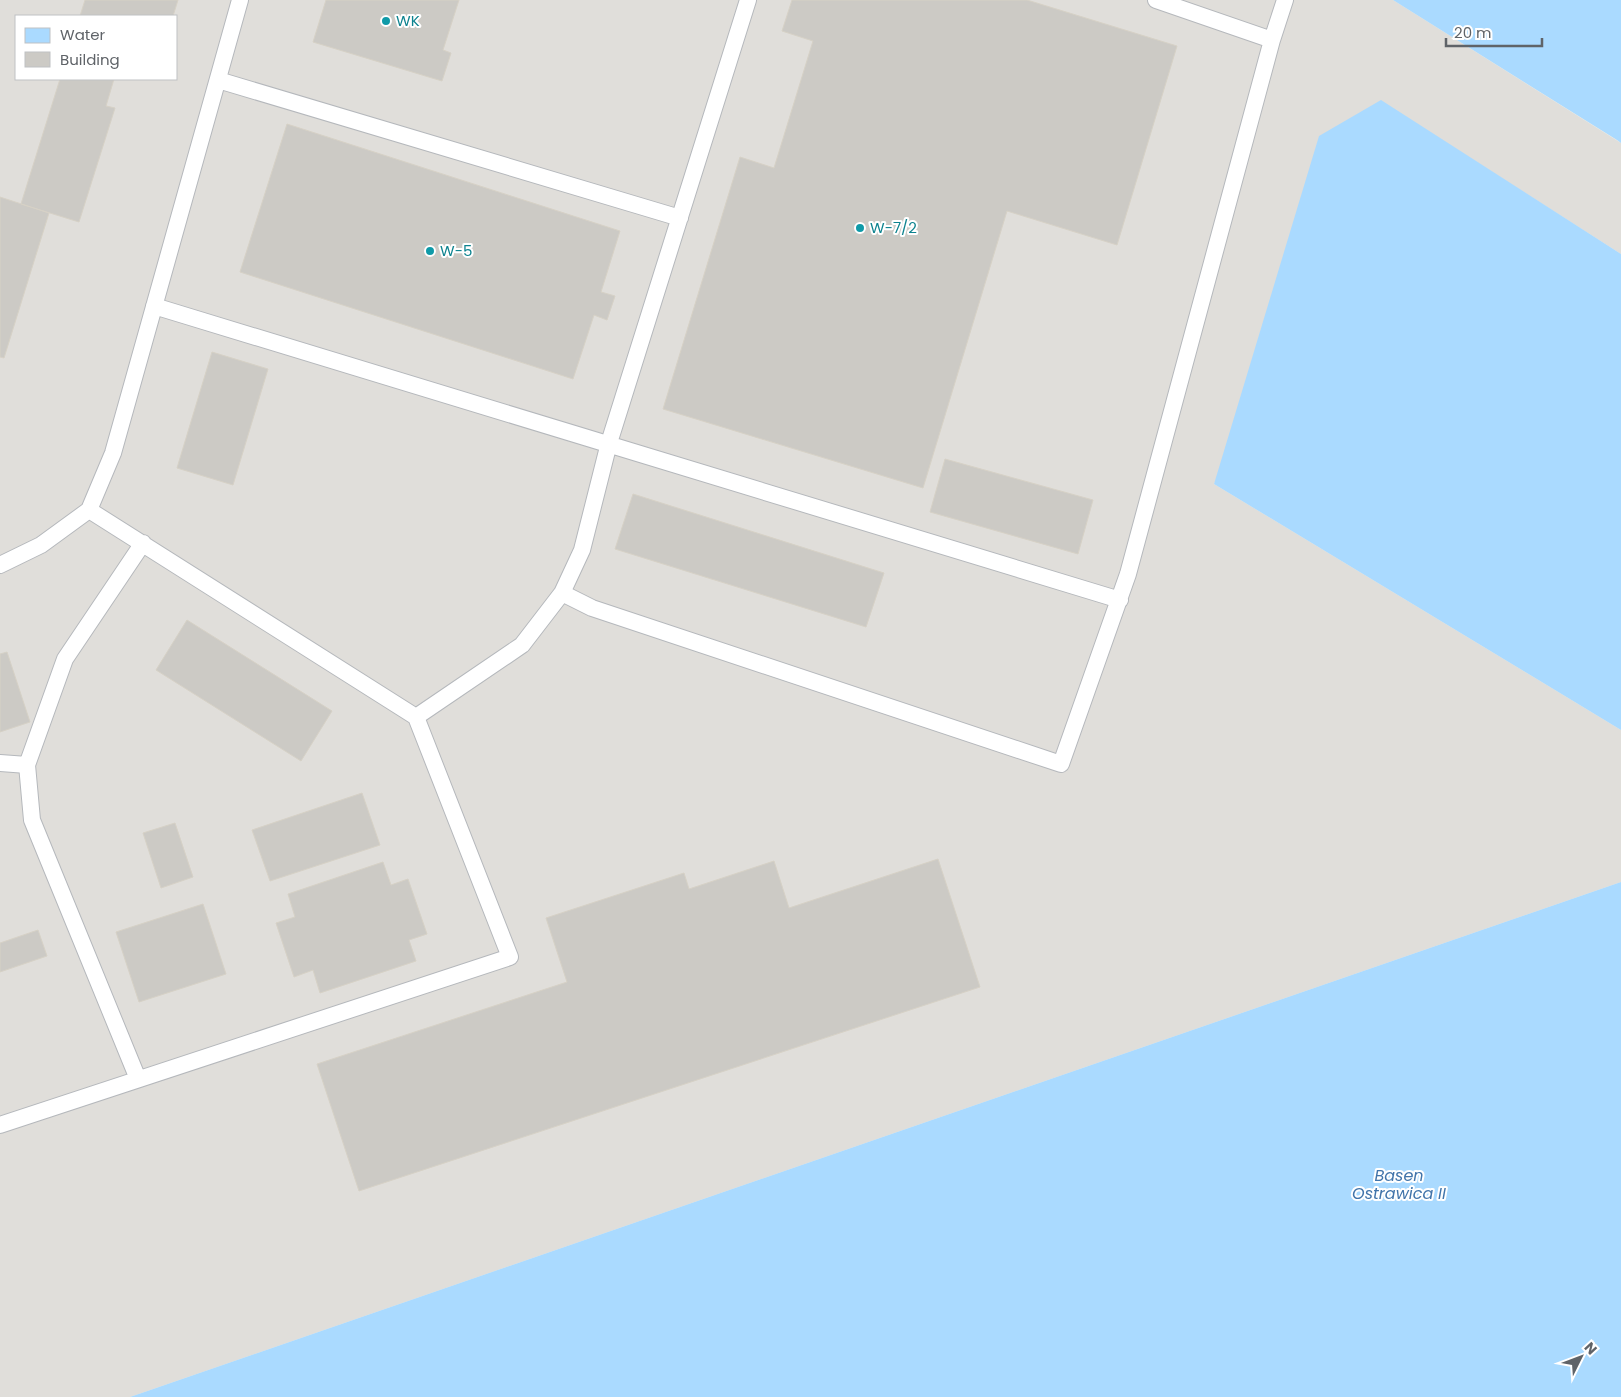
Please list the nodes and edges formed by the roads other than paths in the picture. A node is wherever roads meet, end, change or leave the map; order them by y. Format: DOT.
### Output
graph roads {
  1 [pos="240,0"];
  2 [pos="748,0"];
  3 [pos="1156,0"];
  4 [pos="1285,0"];
  5 [pos="1272,40"];
  6 [pos="218,80"];
  7 [pos="680,218"];
  8 [pos="154,306"];
  9 [pos="609,444"];
  10 [pos="89,510"];
  11 [pos="143,543"];
  12 [pos="0,565"];
  13 [pos="562,593"];
  14 [pos="1120,600"];
  15 [pos="416,717"];
  16 [pos="0,763"];
  17 [pos="27,765"];
  18 [pos="138,1079"];
  19 [pos="0,1125"];
  1 -- 6 [label="lane"];
  2 -- 7 [label="lane"];
  3 -- 5 [label="lane"];
  4 -- 5 [label="lane"];
  5 -- 14 [label="lane"];
  6 -- 7 [label="lane"];
  6 -- 8 [label="lane"];
  7 -- 9 [label="lane"];
  8 -- 9 [label="lane"];
  8 -- 10 [label="lane"];
  9 -- 13 [label="lane"];
  9 -- 14 [label="lane"];
  10 -- 11 [label="lane"];
  10 -- 12 [label="lane"];
  11 -- 15 [label="lane"];
  11 -- 17 [label="lane"];
  13 -- 14 [label="lane"];
  13 -- 15 [label="lane"];
  15 -- 18 [label="lane"];
  16 -- 17 [label="lane"];
  17 -- 18 [label="lane"];
  18 -- 19 [label="lane"];
}
